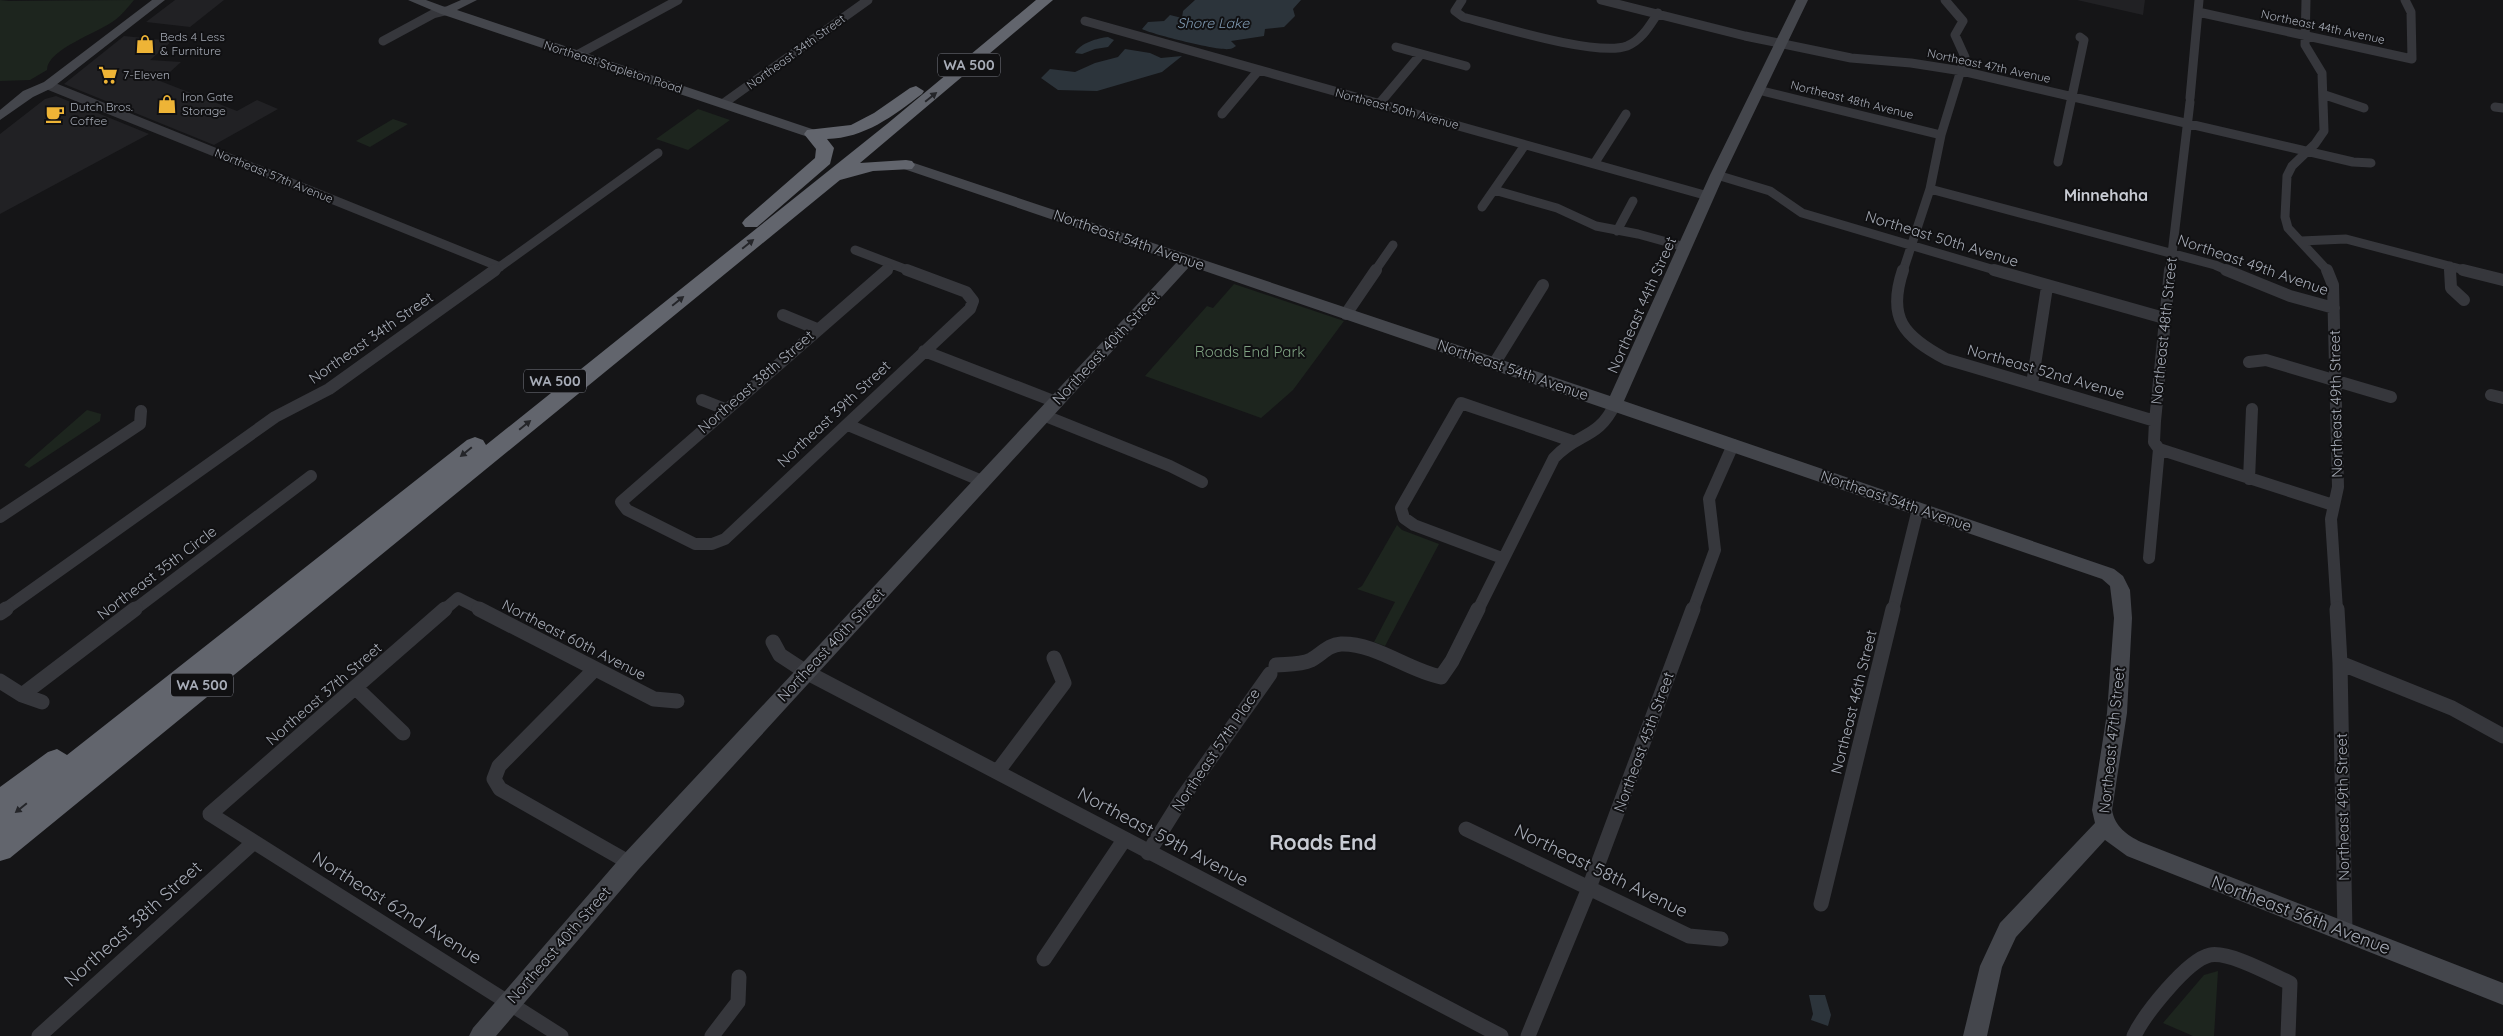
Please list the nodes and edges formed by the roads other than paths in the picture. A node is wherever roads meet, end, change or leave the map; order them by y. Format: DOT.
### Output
graph roads {
  1 [pos="159,0"];
  2 [pos="414,0"];
  3 [pos="471,0"];
  4 [pos="678,0"];
  5 [pos="868,0"];
  6 [pos="1028,0"];
  7 [pos="1045,0"];
  8 [pos="1462,0"];
  9 [pos="1601,0"];
  10 [pos="1802,0"];
  11 [pos="1945,0"];
  12 [pos="2199,0"];
  13 [pos="2306,0"];
  14 [pos="2404,0"];
  15 [pos="445,11"];
  16 [pos="2198,12"];
  17 [pos="1658,14"];
  18 [pos="1085,21"];
  19 [pos="2305,36"];
  20 [pos="2080,37"];
  21 [pos="383,41"];
  22 [pos="1781,42"];
  23 [pos="1396,47"];
  24 [pos="1421,54"];
  25 [pos="578,55"];
  26 [pos="1466,66"];
  27 [pos="1258,70"];
  28 [pos="1962,71"];
  29 [pos="931,80"];
  30 [pos="48,85"];
  31 [pos="1758,90"];
  32 [pos="2325,95"];
  33 [pos="2071,97"];
  34 [pos="724,104"];
  35 [pos="1379,104"];
  36 [pos="2364,108"];
  37 [pos="1222,114"];
  38 [pos="1626,114"];
  39 [pos="0,116"];
  40 [pos="2186,122"];
  41 [pos="0,127"];
  42 [pos="893,128"];
  43 [pos="813,134"];
  44 [pos="1940,135"];
  45 [pos="1525,144"];
  46 [pos="2308,151"];
  47 [pos="658,153"];
  48 [pos="2058,162"];
  49 [pos="2371,163"];
  50 [pos="1594,164"];
  51 [pos="906,165"];
  52 [pos="1717,175"];
  53 [pos="1930,189"];
  54 [pos="1494,190"];
  55 [pos="1708,196"];
  56 [pos="1633,201"];
  57 [pos="1482,207"];
  58 [pos="772,215"];
  59 [pos="1617,231"];
  60 [pos="2302,241"];
  61 [pos="1912,244"];
  62 [pos="1394,245"];
  63 [pos="1685,247"];
  64 [pos="855,250"];
  65 [pos="2172,253"];
  66 [pos="1187,260"];
  67 [pos="892,265"];
  68 [pos="2450,266"];
  69 [pos="500,267"];
  70 [pos="2503,280"];
  71 [pos="1543,285"];
  72 [pos="2047,287"];
  73 [pos="2464,300"];
  74 [pos="2334,308"];
  75 [pos="1346,314"];
  76 [pos="783,315"];
  77 [pos="2164,318"];
  78 [pos="818,329"];
  79 [pos="924,351"];
  80 [pos="2249,362"];
  81 [pos="1494,364"];
  82 [pos="2334,379"];
  83 [pos="2032,384"];
  84 [pos="2491,395"];
  85 [pos="2391,397"];
  86 [pos="2503,398"];
  87 [pos="702,400"];
  88 [pos="1615,404"];
  89 [pos="725,409"];
  90 [pos="1049,409"];
  91 [pos="2252,409"];
  92 [pos="141,411"];
  93 [pos="2155,420"];
  94 [pos="848,425"];
  95 [pos="1572,441"];
  96 [pos="1733,444"];
  97 [pos="2159,449"];
  98 [pos="311,476"];
  99 [pos="2250,479"];
  100 [pos="982,481"];
  101 [pos="1202,482"];
  102 [pos="2332,505"];
  103 [pos="1918,509"];
  104 [pos="0,517"];
  105 [pos="406,522"];
  106 [pos="712,544"];
  107 [pos="346,548"];
  108 [pos="1502,558"];
  109 [pos="2149,558"];
  110 [pos="2117,581"];
  111 [pos="458,598"];
  112 [pos="0,613"];
  113 [pos="773,642"];
  114 [pos="1054,658"];
  115 [pos="2340,663"];
  116 [pos="595,669"];
  117 [pos="806,672"];
  118 [pos="1441,677"];
  119 [pos="0,681"];
  120 [pos="356,688"];
  121 [pos="22,695"];
  122 [pos="677,701"];
  123 [pos="42,702"];
  124 [pos="404,733"];
  125 [pos="2503,736"];
  126 [pos="998,772"];
  127 [pos="0,802"];
  128 [pos="210,814"];
  129 [pos="0,824"];
  130 [pos="2106,826"];
  131 [pos="1466,829"];
  132 [pos="1124,840"];
  133 [pos="254,842"];
  134 [pos="0,849"];
  135 [pos="1148,853"];
  136 [pos="630,863"];
  137 [pos="0,864"];
  138 [pos="1589,888"];
  139 [pos="1821,904"];
  140 [pos="2345,932"];
  141 [pos="1721,939"];
  142 [pos="1044,959"];
  143 [pos="739,977"];
  144 [pos="2503,994"];
  145 [pos="510,1002"];
  146 [pos="39,1036"];
  147 [pos="481,1036"];
  148 [pos="561,1036"];
  149 [pos="712,1036"];
  150 [pos="1501,1036"];
  151 [pos="1528,1036"];
  152 [pos="1975,1036"];
  153 [pos="2134,1036"];
  154 [pos="2288,1036"];
  1 -- 30 [label="street"];
  2 -- 15 [label="street, Northeast Stapleton Road"];
  3 -- 15 [label="street"];
  4 -- 25 [label="street"];
  5 -- 34 [label="street, Northeast 34th Street"];
  6 -- 29 [label="highway, WA 500"];
  42 -- 7 [label="highway, WA 500, one-way"];
  8 -- 17 [label="street"];
  9 -- 17 [label="street, Northeast 47th Avenue"];
  10 -- 22 [label="street, Northeast 44th Street"];
  11 -- 28 [label="street"];
  12 -- 16 [label="street, Northeast 48th Street"];
  13 -- 19 [label="street, Northeast 49th Street"];
  14 -- 19 [label="street, Northeast 44th Avenue"];
  15 -- 21 [label="street"];
  15 -- 25 [label="street, Northeast Stapleton Road"];
  16 -- 19 [label="street, Northeast 44th Avenue"];
  16 -- 40 [label="street, Northeast 48th Street"];
  17 -- 22 [label="street, Northeast 47th Avenue"];
  18 -- 27 [label="street, Northeast 50th Avenue"];
  19 -- 32 [label="street, Northeast 49th Street"];
  20 -- 33 [label="street"];
  22 -- 28 [label="street, Northeast 47th Avenue"];
  22 -- 31 [label="street, Northeast 44th Street"];
  23 -- 24 [label="street"];
  24 -- 26 [label="street"];
  24 -- 35 [label="street"];
  25 -- 34 [label="street, Northeast Stapleton Road"];
  27 -- 35 [label="street, Northeast 50th Avenue"];
  27 -- 37 [label="street"];
  28 -- 33 [label="street, Northeast 47th Avenue"];
  28 -- 44 [label="street"];
  29 -- 43 [label="highway"];
  29 -- 58 [label="highway, WA 500"];
  30 -- 39 [label="street"];
  30 -- 41 [label="street"];
  30 -- 69 [label="street, Northeast 57th Avenue"];
  31 -- 44 [label="street, Northeast 48th Avenue"];
  31 -- 52 [label="street, Northeast 44th Street"];
  32 -- 36 [label="street"];
  32 -- 46 [label="street, Northeast 49th Street"];
  33 -- 40 [label="street, Northeast 47th Avenue"];
  33 -- 48 [label="street"];
  34 -- 43 [label="street, Northeast Stapleton Road"];
  35 -- 45 [label="street, Northeast 50th Avenue"];
  38 -- 50 [label="street"];
  40 -- 46 [label="street, Northeast 47th Avenue"];
  40 -- 65 [label="street, Northeast 48th Street"];
  42 -- 51 [label="highway"];
  42 -- 58 [label="highway, WA 500"];
  43 -- 58 [label="highway"];
  44 -- 53 [label="street"];
  45 -- 50 [label="street, Northeast 50th Avenue"];
  45 -- 54 [label="street"];
  46 -- 49 [label="street, Northeast 47th Avenue"];
  46 -- 60 [label="street, Northeast 49th Street"];
  47 -- 69 [label="street, Northeast 34th Street"];
  50 -- 55 [label="street, Northeast 50th Avenue"];
  51 -- 58 [label="highway"];
  51 -- 66 [label="street, Northeast 54th Avenue"];
  52 -- 55 [label="street, Northeast 44th Street"];
  52 -- 61 [label="street, Northeast 50th Avenue"];
  53 -- 61 [label="street"];
  53 -- 65 [label="street, Northeast 49th Avenue"];
  54 -- 57 [label="street"];
  54 -- 59 [label="street"];
  55 -- 63 [label="street, Northeast 44th Street"];
  56 -- 59 [label="street"];
  105 -- 58 [label="highway, WA 500, one-way"];
  58 -- 107 [label="highway, WA 500, one-way"];
  59 -- 63 [label="street"];
  60 -- 68 [label="street"];
  60 -- 74 [label="street, Northeast 49th Street"];
  61 -- 72 [label="street, Northeast 50th Avenue"];
  61 -- 83 [label="street, Northeast 52nd Avenue"];
  62 -- 75 [label="street"];
  63 -- 88 [label="street, Northeast 44th Street"];
  64 -- 67 [label="street"];
  65 -- 74 [label="street, Northeast 49th Avenue"];
  65 -- 77 [label="street, Northeast 48th Street"];
  66 -- 75 [label="street, Northeast 54th Avenue"];
  66 -- 90 [label="street, Northeast 40th Street"];
  67 -- 78 [label="street, Northeast 38th Street"];
  67 -- 79 [label="street, Northeast 39th Street"];
  68 -- 70 [label="street"];
  68 -- 73 [label="street"];
  69 -- 112 [label="street, Northeast 34th Street"];
  71 -- 81 [label="street"];
  72 -- 77 [label="street, Northeast 50th Avenue"];
  72 -- 83 [label="street"];
  74 -- 82 [label="street, Northeast 49th Street"];
  75 -- 81 [label="street, Northeast 54th Avenue"];
  76 -- 78 [label="street"];
  77 -- 93 [label="street, Northeast 48th Street"];
  78 -- 89 [label="street, Northeast 38th Street"];
  79 -- 90 [label="street"];
  79 -- 94 [label="street, Northeast 39th Street"];
  80 -- 82 [label="street"];
  81 -- 88 [label="street, Northeast 54th Avenue"];
  82 -- 85 [label="street"];
  82 -- 102 [label="street, Northeast 49th Street"];
  83 -- 93 [label="street, Northeast 52nd Avenue"];
  84 -- 86 [label="street"];
  87 -- 89 [label="street"];
  88 -- 95 [label="street, Northeast 44th Street"];
  88 -- 96 [label="street, Northeast 54th Avenue"];
  89 -- 106 [label="street, Northeast 38th Street"];
  90 -- 100 [label="street, Northeast 40th Street"];
  90 -- 101 [label="street"];
  91 -- 99 [label="street"];
  92 -- 104 [label="street"];
  93 -- 97 [label="street, Northeast 48th Street"];
  94 -- 100 [label="street"];
  94 -- 106 [label="street, Northeast 39th Street"];
  95 -- 108 [label="street, Northeast 44th Street"];
  95 -- 108 [label="street"];
  96 -- 103 [label="street, Northeast 54th Avenue"];
  96 -- 138 [label="street, Northeast 45th Street"];
  97 -- 99 [label="street"];
  97 -- 109 [label="street, Northeast 48th Street"];
  98 -- 121 [label="street, Northeast 35th Circle"];
  99 -- 102 [label="street"];
  100 -- 117 [label="street, Northeast 40th Street"];
  102 -- 115 [label="street, Northeast 49th Street"];
  103 -- 110 [label="street, Northeast 54th Avenue"];
  103 -- 139 [label="street, Northeast 46th Street"];
  105 -- 134 [label="highway, WA 500"];
  105 -- 137 [label="highway"];
  107 -- 127 [label="highway"];
  107 -- 129 [label="highway, WA 500, one-way"];
  108 -- 118 [label="street, Northeast 44th Street"];
  110 -- 130 [label="street, Northeast 47th Street"];
  111 -- 116 [label="street, Northeast 60th Avenue"];
  111 -- 120 [label="street, Northeast 37th Street"];
  113 -- 117 [label="street, Northeast 59th Avenue"];
  114 -- 126 [label="street"];
  115 -- 125 [label="street"];
  115 -- 140 [label="street, Northeast 49th Street"];
  116 -- 122 [label="street, Northeast 60th Avenue"];
  116 -- 136 [label="street"];
  117 -- 126 [label="street, Northeast 59th Avenue"];
  117 -- 136 [label="street, Northeast 40th Street"];
  118 -- 135 [label="street, Northeast 57th Place"];
  119 -- 121 [label="street"];
  120 -- 124 [label="street"];
  120 -- 128 [label="street, Northeast 37th Street"];
  121 -- 123 [label="street"];
  126 -- 132 [label="street, Northeast 59th Avenue"];
  128 -- 133 [label="street, Northeast 62nd Avenue"];
  130 -- 140 [label="street, Northeast 56th Avenue"];
  130 -- 152 [label="street, Northeast 47th Street"];
  131 -- 138 [label="street, Northeast 58th Avenue"];
  132 -- 135 [label="street, Northeast 59th Avenue"];
  132 -- 142 [label="street"];
  133 -- 145 [label="street, Northeast 62nd Avenue"];
  133 -- 146 [label="street, Northeast 38th Street"];
  135 -- 150 [label="street, Northeast 59th Avenue"];
  136 -- 145 [label="street, Northeast 40th Street"];
  138 -- 141 [label="street, Northeast 58th Avenue"];
  138 -- 151 [label="street, Northeast 45th Street"];
  140 -- 144 [label="street, Northeast 56th Avenue"];
  143 -- 149 [label="street"];
  145 -- 147 [label="street, Northeast 40th Street"];
  145 -- 148 [label="street, Northeast 62nd Avenue"];
  153 -- 154 [label="street"];
}
